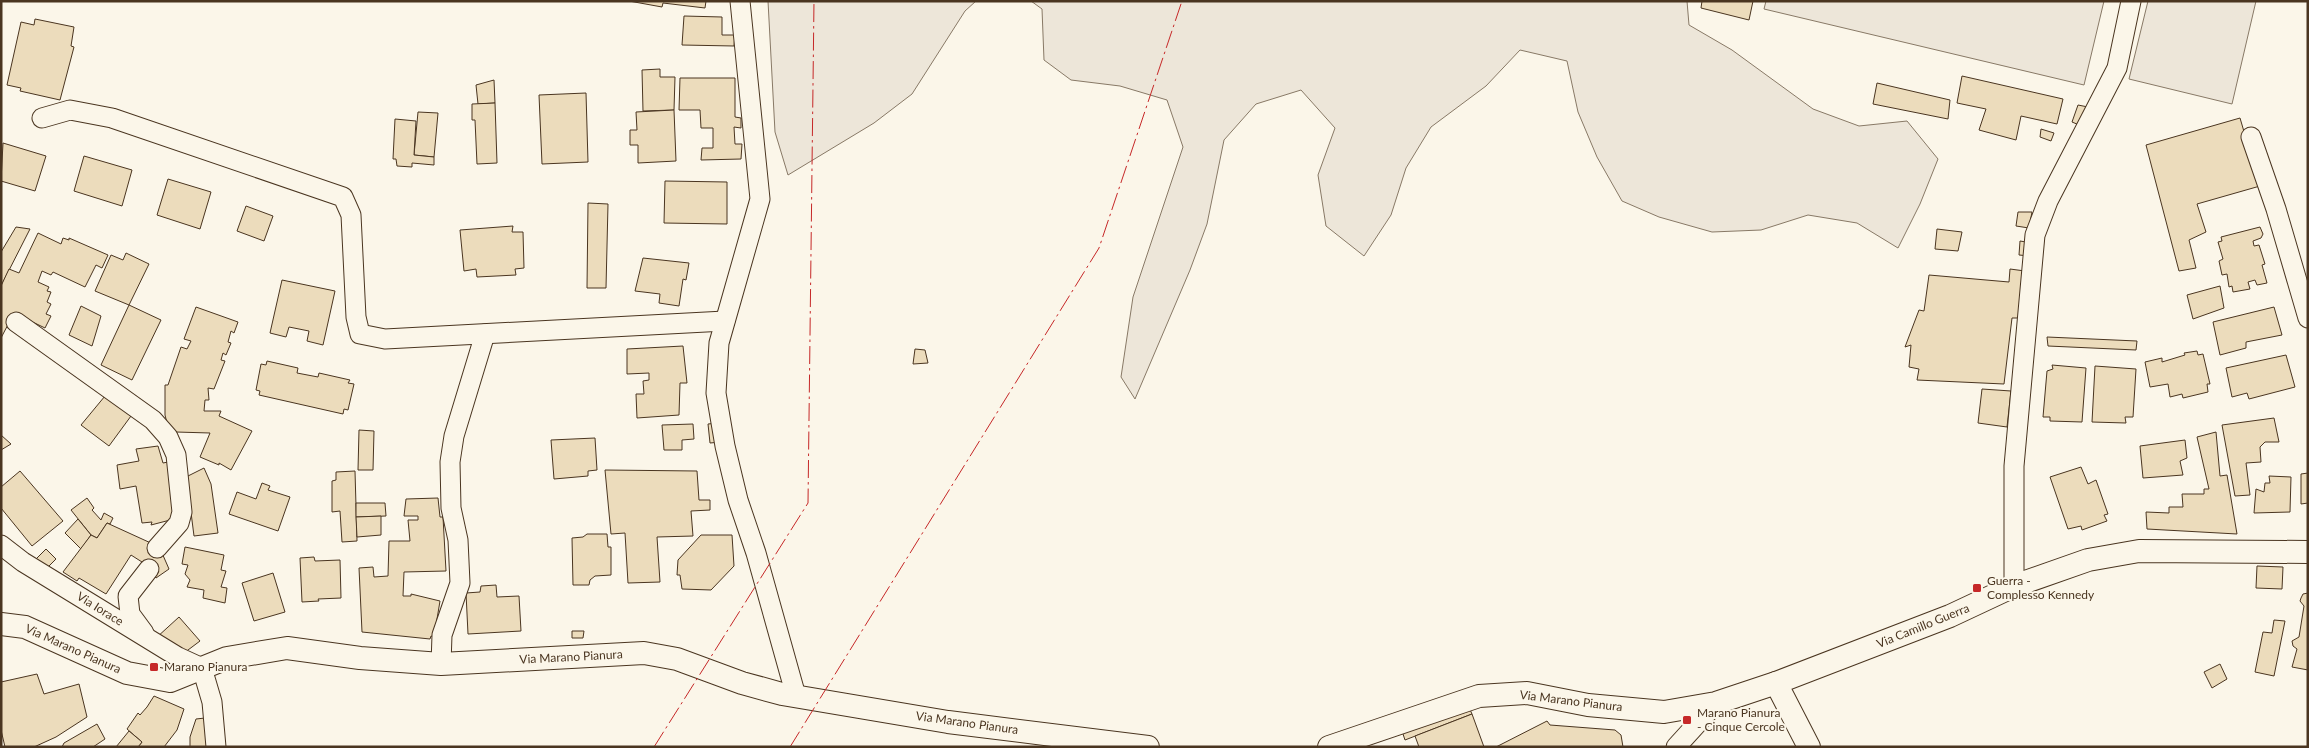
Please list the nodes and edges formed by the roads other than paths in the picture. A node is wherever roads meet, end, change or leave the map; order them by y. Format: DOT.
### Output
graph roads {
  1 [pos="740,1"];
  2 [pos="2131,1"];
  3 [pos="42,118"];
  4 [pos="2251,137"];
  5 [pos="2308,318"];
  6 [pos="725,321"];
  7 [pos="16,322"];
  8 [pos="485,334"];
  9 [pos="1,545"];
  10 [pos="157,548"];
  11 [pos="2308,552"];
  12 [pos="149,569"];
  13 [pos="2014,586"];
  14 [pos="1,624"];
  15 [pos="149,640"];
  16 [pos="441,664"];
  17 [pos="202,668"];
  18 [pos="1776,683"];
  19 [pos="796,696"];
  20 [pos="1716,703"];
  21 [pos="216,747"];
  22 [pos="1148,747"];
  23 [pos="1329,747"];
  24 [pos="1676,747"];
  25 [pos="1809,747"];
  1 -- 6 [label="street"];
  2 -- 13 [label="street"];
  3 -- 8 [label="street"];
  4 -- 5 [label="street"];
  6 -- 8 [label="street"];
  6 -- 19 [label="street"];
  7 -- 10 [label="street"];
  8 -- 16 [label="street"];
  9 -- 15 [label="street, Via Iorace"];
  11 -- 13 [label="street, Via Camillo Guerra"];
  12 -- 15 [label="street"];
  13 -- 18 [label="street, Via Camillo Guerra"];
  14 -- 17 [label="street, Via Marano Pianura"];
  15 -- 17 [label="street, Via Iorace"];
  16 -- 17 [label="street, Via Marano Pianura"];
  16 -- 19 [label="street, Via Marano Pianura"];
  17 -- 21 [label="street"];
  18 -- 20 [label="street, Via Marano Pianura"];
  18 -- 25 [label="street"];
  19 -- 22 [label="street, Via Marano Pianura"];
  20 -- 23 [label="street, Via Marano Pianura"];
  20 -- 24 [label="street"];
}
